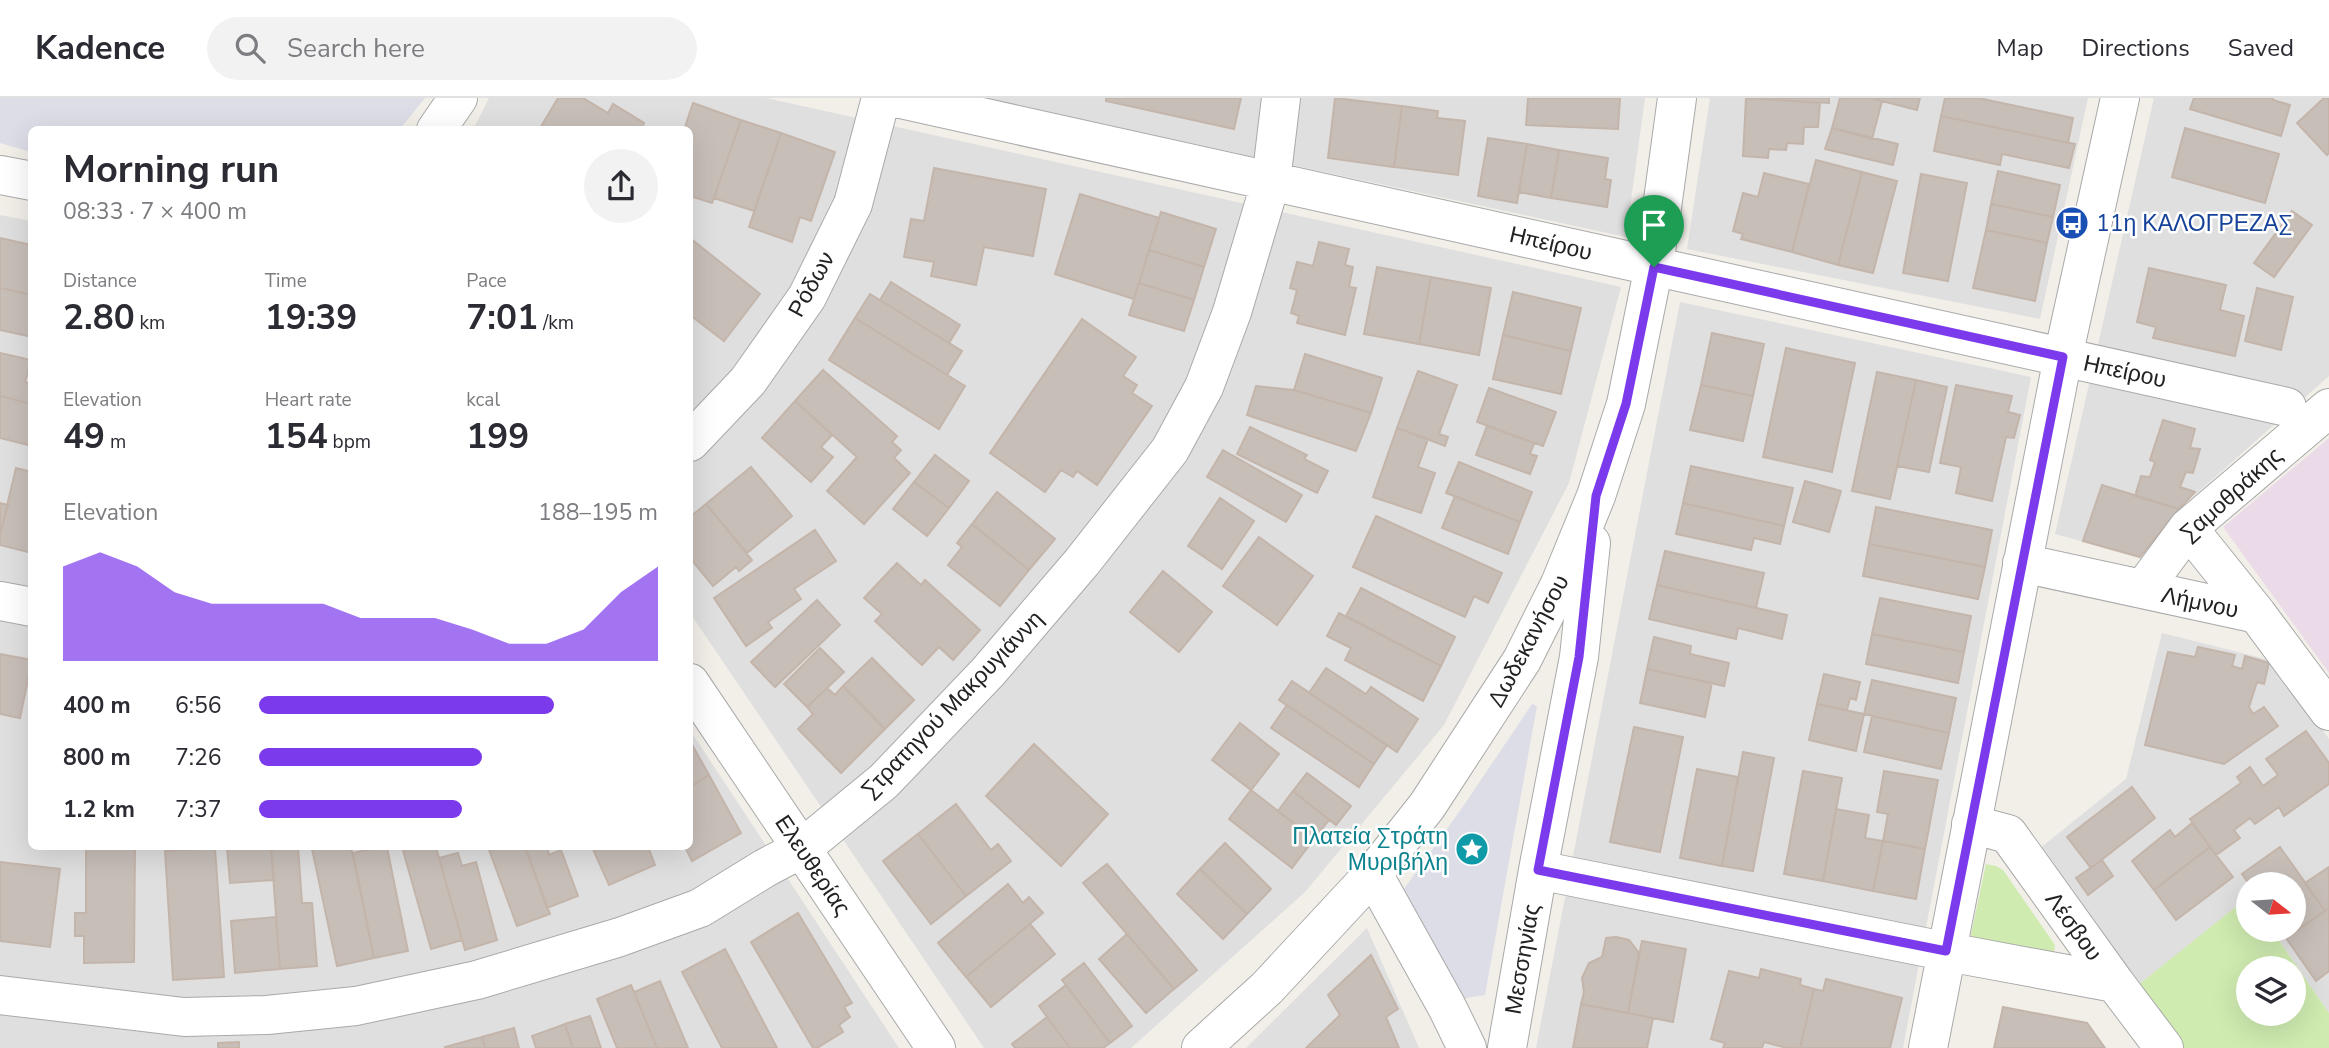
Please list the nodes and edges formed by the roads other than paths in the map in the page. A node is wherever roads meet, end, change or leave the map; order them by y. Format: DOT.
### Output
graph roads {
  1 [pos="458,98"];
  2 [pos="881,98"];
  3 [pos="896,98"];
  4 [pos="1281,98"];
  5 [pos="1677,98"];
  6 [pos="2120,98"];
  7 [pos="439,126"];
  8 [pos="0,175"];
  9 [pos="28,180"];
  10 [pos="1271,181"];
  11 [pos="1654,267"];
  12 [pos="2063,357"];
  13 [pos="2287,407"];
  14 [pos="2329,408"];
  15 [pos="693,439"];
  16 [pos="1596,496"];
  17 [pos="2188,528"];
  18 [pos="2022,563"];
  19 [pos="2143,589"];
  20 [pos="0,601"];
  21 [pos="28,606"];
  22 [pos="2257,614"];
  23 [pos="693,687"];
  24 [pos="2329,711"];
  25 [pos="1971,824"];
  26 [pos="802,849"];
  27 [pos="1538,870"];
  28 [pos="1373,874"];
  29 [pos="1946,951"];
  30 [pos="2115,983"];
  31 [pos="0,995"];
  32 [pos="936,1048"];
  33 [pos="1201,1048"];
  34 [pos="1467,1048"];
  35 [pos="1507,1048"];
  36 [pos="1928,1048"];
  37 [pos="2164,1048"];
  1 -- 7 [label="street"];
  2 -- 15 [label="street, Ρόδων"];
  3 -- 10 [label="street, Ηπείρου"];
  4 -- 10 [label="street, Στρατηγού Μακρυγιάννη"];
  5 -- 11 [label="street, Δωδεκανήσου"];
  6 -- 12 [label="street"];
  8 -- 9 [label="street"];
  10 -- 11 [label="street, Ηπείρου"];
  10 -- 26 [label="street, Στρατηγού Μακρυγιάννη"];
  11 -- 12 [label="street, Ηπείρου"];
  11 -- 16 [label="street, Δωδεκανήσου"];
  12 -- 13 [label="street, Ηπείρου"];
  12 -- 18 [label="street"];
  14 -- 17 [label="street, Σαμοθράκης"];
  16 -- 27 [label="street, Μεσσηνίας"];
  16 -- 28 [label="street, Δωδεκανήσου"];
  17 -- 19 [label="street, Σαμοθράκης"];
  17 -- 22 [label="street, Λήμνου"];
  18 -- 19 [label="street, Λήμνου"];
  18 -- 25 [label="street"];
  19 -- 22 [label="street, Λήμνου"];
  20 -- 21 [label="street"];
  22 -- 24 [label="street, Λήμνου"];
  23 -- 26 [label="street, Ελευθερίας"];
  25 -- 29 [label="street"];
  25 -- 30 [label="street, Λέσβου"];
  26 -- 31 [label="street, Στρατηγού Μακρυγιάννη"];
  26 -- 32 [label="street, Ελευθερίας"];
  27 -- 29 [label="street"];
  27 -- 35 [label="street, Μεσσηνίας"];
  28 -- 33 [label="street, Δωδεκανήσου"];
  28 -- 34 [label="street"];
  29 -- 30 [label="street"];
  29 -- 36 [label="street"];
  30 -- 37 [label="street, Λέσβου"];
}
